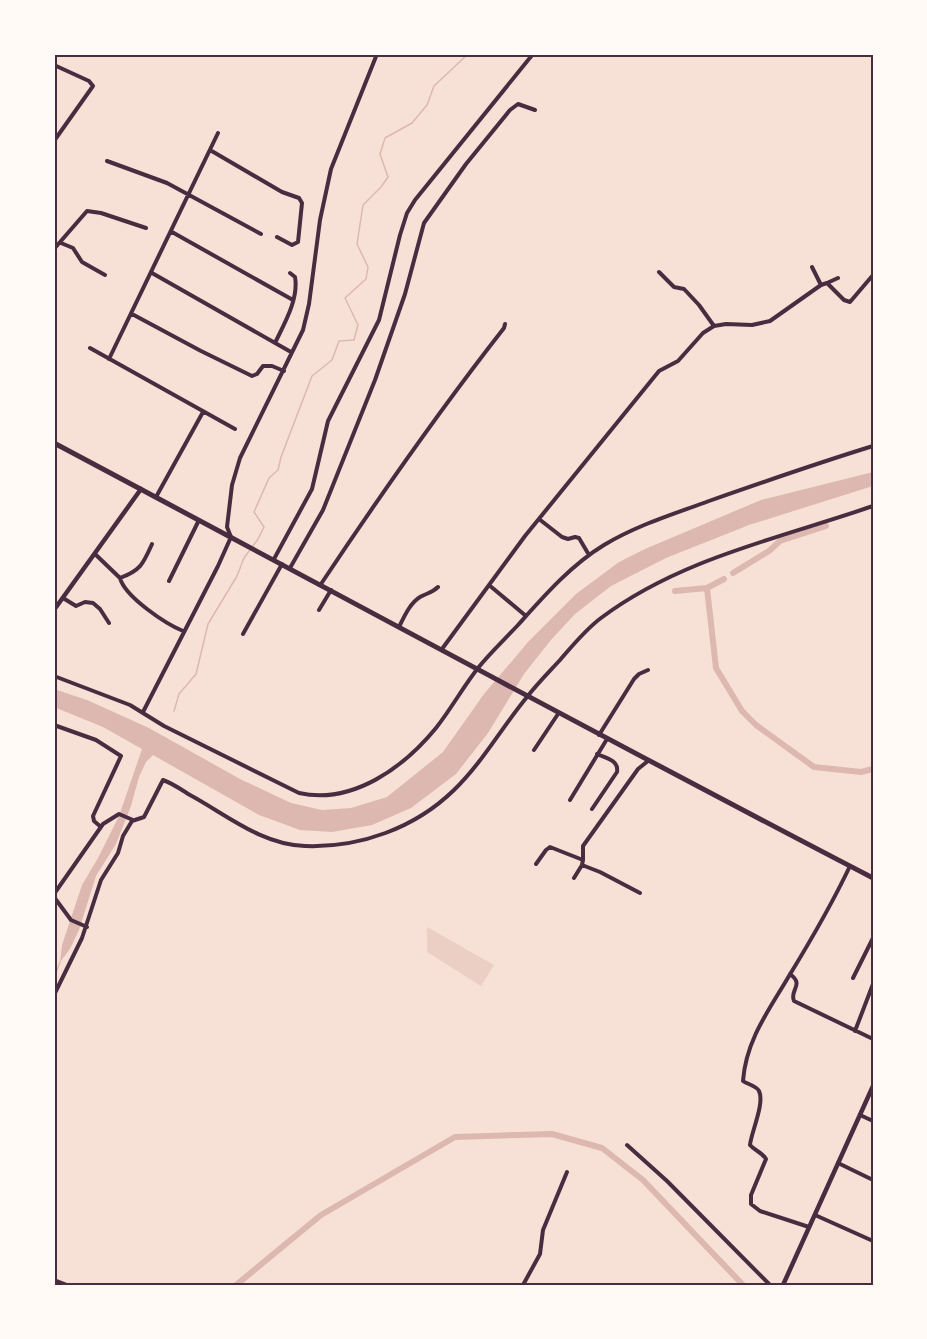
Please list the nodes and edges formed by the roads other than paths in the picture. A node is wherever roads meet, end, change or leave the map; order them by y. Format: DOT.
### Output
graph roads {
  1 [pos="377,54"];
  2 [pos="533,54"];
  3 [pos="54,65"];
  4 [pos="536,110"];
  5 [pos="218,133"];
  6 [pos="54,141"];
  7 [pos="210,150"];
  8 [pos="108,161"];
  9 [pos="189,194"];
  10 [pos="146,228"];
  11 [pos="172,232"];
  12 [pos="261,234"];
  13 [pos="277,237"];
  14 [pos="61,243"];
  15 [pos="54,249"];
  16 [pos="812,267"];
  17 [pos="658,272"];
  18 [pos="152,273"];
  19 [pos="290,273"];
  20 [pos="105,275"];
  21 [pos="873,275"];
  22 [pos="838,278"];
  23 [pos="827,283"];
  24 [pos="821,285"];
  25 [pos="293,300"];
  26 [pos="132,314"];
  27 [pos="505,324"];
  28 [pos="714,326"];
  29 [pos="275,343"];
  30 [pos="90,348"];
  31 [pos="291,352"];
  32 [pos="109,359"];
  33 [pos="284,371"];
  34 [pos="203,412"];
  35 [pos="235,429"];
  36 [pos="54,443"];
  37 [pos="873,446"];
  38 [pos="141,489"];
  39 [pos="156,497"];
  40 [pos="873,506"];
  41 [pos="539,519"];
  42 [pos="199,520"];
  43 [pos="231,537"];
  44 [pos="152,544"];
  45 [pos="95,554"];
  46 [pos="589,555"];
  47 [pos="274,559"];
  48 [pos="282,564"];
  49 [pos="290,568"];
  50 [pos="120,578"];
  51 [pos="170,581"];
  52 [pos="321,584"];
  53 [pos="489,585"];
  54 [pos="438,586"];
  55 [pos="331,590"];
  56 [pos="63,598"];
  57 [pos="54,610"];
  58 [pos="319,610"];
  59 [pos="526,616"];
  60 [pos="109,623"];
  61 [pos="399,627"];
  62 [pos="183,631"];
  63 [pos="243,634"];
  64 [pos="442,649"];
  65 [pos="478,668"];
  66 [pos="648,670"];
  67 [pos="54,676"];
  68 [pos="526,696"];
  69 [pos="143,712"];
  70 [pos="558,714"];
  71 [pos="54,725"];
  72 [pos="599,735"];
  73 [pos="607,739"];
  74 [pos="534,750"];
  75 [pos="597,754"];
  76 [pos="649,760"];
  77 [pos="570,800"];
  78 [pos="592,809"];
  79 [pos="134,820"];
  80 [pos="101,827"];
  81 [pos="583,862"];
  82 [pos="536,864"];
  83 [pos="850,866"];
  84 [pos="574,878"];
  85 [pos="873,878"];
  86 [pos="640,893"];
  87 [pos="54,895"];
  88 [pos="85,926"];
  89 [pos="873,938"];
  90 [pos="790,974"];
  91 [pos="853,978"];
  92 [pos="873,984"];
  93 [pos="54,994"];
  94 [pos="855,1031"];
  95 [pos="873,1039"];
  96 [pos="873,1086"];
  97 [pos="860,1115"];
  98 [pos="873,1121"];
  99 [pos="627,1145"];
  100 [pos="838,1163"];
  101 [pos="567,1172"];
  102 [pos="873,1180"];
  103 [pos="815,1215"];
  104 [pos="809,1227"];
  105 [pos="873,1241"];
  106 [pos="54,1280"];
  107 [pos="67,1285"];
  108 [pos="523,1285"];
  109 [pos="770,1285"];
  110 [pos="783,1285"];
  1 -- 31 [label="street"];
  2 -- 47 [label="street"];
  3 -- 6 [label="street"];
  4 -- 49 [label="street"];
  5 -- 7 [label="street"];
  7 -- 9 [label="street"];
  7 -- 13 [label="street"];
  8 -- 9 [label="street"];
  9 -- 11 [label="street"];
  9 -- 12 [label="street"];
  10 -- 14 [label="street"];
  11 -- 18 [label="street"];
  11 -- 25 [label="street"];
  14 -- 15 [label="street"];
  14 -- 20 [label="street"];
  16 -- 24 [label="street"];
  17 -- 28 [label="street"];
  18 -- 26 [label="street"];
  18 -- 29 [label="street"];
  19 -- 25 [label="street"];
  21 -- 23 [label="street"];
  22 -- 23 [label="street"];
  23 -- 24 [label="street"];
  24 -- 28 [label="street"];
  25 -- 29 [label="street"];
  26 -- 32 [label="street"];
  26 -- 33 [label="street"];
  27 -- 52 [label="street"];
  28 -- 41 [label="street"];
  29 -- 31 [label="street"];
  30 -- 32 [label="street"];
  31 -- 33 [label="street"];
  32 -- 34 [label="street"];
  33 -- 43 [label="street"];
  34 -- 35 [label="street"];
  34 -- 39 [label="street"];
  36 -- 38 [label="main road"];
  37 -- 46 [label="street"];
  38 -- 39 [label="main road"];
  38 -- 45 [label="street"];
  39 -- 42 [label="main road"];
  40 -- 68 [label="street"];
  41 -- 46 [label="street"];
  41 -- 53 [label="street"];
  42 -- 43 [label="main road"];
  42 -- 51 [label="street"];
  43 -- 47 [label="main road"];
  43 -- 62 [label="street"];
  44 -- 50 [label="street"];
  45 -- 50 [label="street"];
  45 -- 56 [label="street"];
  46 -- 59 [label="street"];
  47 -- 48 [label="main road"];
  48 -- 49 [label="main road"];
  48 -- 63 [label="street"];
  49 -- 52 [label="main road"];
  50 -- 62 [label="street"];
  52 -- 55 [label="main road"];
  53 -- 59 [label="street"];
  53 -- 64 [label="street"];
  54 -- 61 [label="street"];
  55 -- 58 [label="street"];
  55 -- 61 [label="main road"];
  56 -- 57 [label="street"];
  56 -- 60 [label="street"];
  59 -- 65 [label="street"];
  61 -- 64 [label="main road"];
  62 -- 69 [label="street"];
  64 -- 65 [label="main road"];
  65 -- 68 [label="main road"];
  65 -- 69 [label="street"];
  66 -- 72 [label="street"];
  67 -- 69 [label="street"];
  68 -- 70 [label="main road"];
  68 -- 79 [label="street"];
  70 -- 72 [label="main road"];
  70 -- 74 [label="street"];
  71 -- 80 [label="street"];
  72 -- 73 [label="main road"];
  73 -- 75 [label="street"];
  73 -- 76 [label="main road"];
  75 -- 77 [label="street"];
  75 -- 78 [label="street"];
  76 -- 81 [label="street"];
  76 -- 83 [label="main road"];
  79 -- 80 [label="street"];
  79 -- 88 [label="street"];
  80 -- 87 [label="street"];
  81 -- 82 [label="street"];
  81 -- 84 [label="street"];
  81 -- 86 [label="street"];
  83 -- 85 [label="main road"];
  83 -- 90 [label="street"];
  87 -- 88 [label="street"];
  88 -- 93 [label="street"];
  89 -- 91 [label="street"];
  90 -- 94 [label="street"];
  90 -- 104 [label="street"];
  92 -- 94 [label="street"];
  94 -- 95 [label="street"];
  96 -- 97 [label="street"];
  97 -- 98 [label="street"];
  97 -- 100 [label="street"];
  99 -- 109 [label="street"];
  100 -- 102 [label="street"];
  100 -- 103 [label="street"];
  101 -- 108 [label="street"];
  103 -- 104 [label="street"];
  103 -- 105 [label="street"];
  104 -- 110 [label="street"];
  106 -- 107 [label="street"];
}
